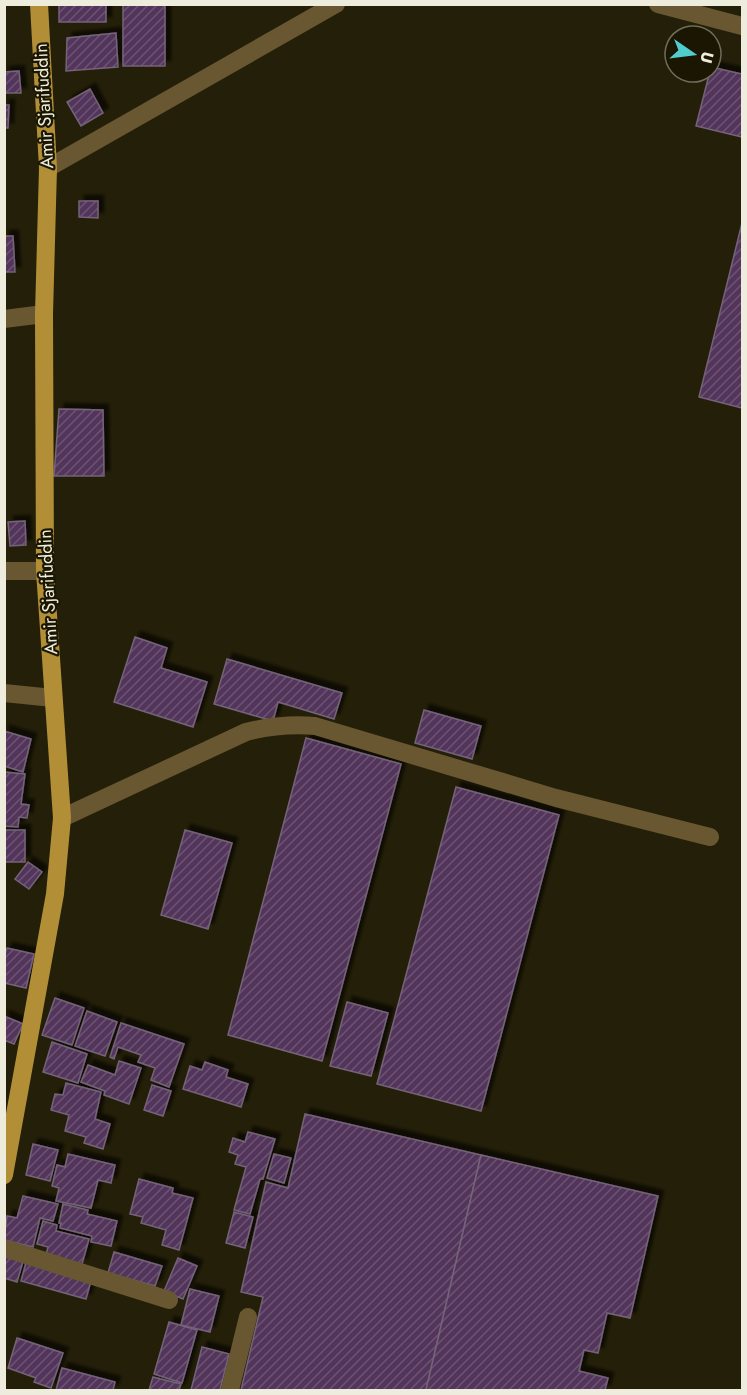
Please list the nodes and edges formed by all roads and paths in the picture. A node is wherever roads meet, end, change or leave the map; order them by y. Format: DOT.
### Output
graph roads {
  1 [pos="39,4"];
  2 [pos="336,4"];
  3 [pos="658,4"];
  4 [pos="742,26"];
  5 [pos="48,168"];
  6 [pos="44,314"];
  7 [pos="4,319"];
  8 [pos="4,571"];
  9 [pos="45,571"];
  10 [pos="4,693"];
  11 [pos="53,698"];
  12 [pos="62,818"];
  13 [pos="710,837"];
  14 [pos="4,1175"];
  15 [pos="4,1248"];
  16 [pos="168,1300"];
  17 [pos="248,1317"];
  18 [pos="230,1390"];
  1 -- 5 [label="main road, Amir Sjarifuddin"];
  2 -- 5 [label="street"];
  3 -- 4 [label="street"];
  5 -- 6 [label="main road, Amir Sjarifuddin"];
  6 -- 7 [label="street"];
  6 -- 9 [label="main road, Amir Sjarifuddin"];
  8 -- 9 [label="street"];
  9 -- 11 [label="main road, Amir Sjarifuddin"];
  10 -- 11 [label="street"];
  11 -- 12 [label="main road, Amir Sjarifuddin"];
  12 -- 13 [label="street"];
  12 -- 14 [label="main road, Amir Sjarifuddin"];
  15 -- 16 [label="street"];
  17 -- 18 [label="street"];
}
